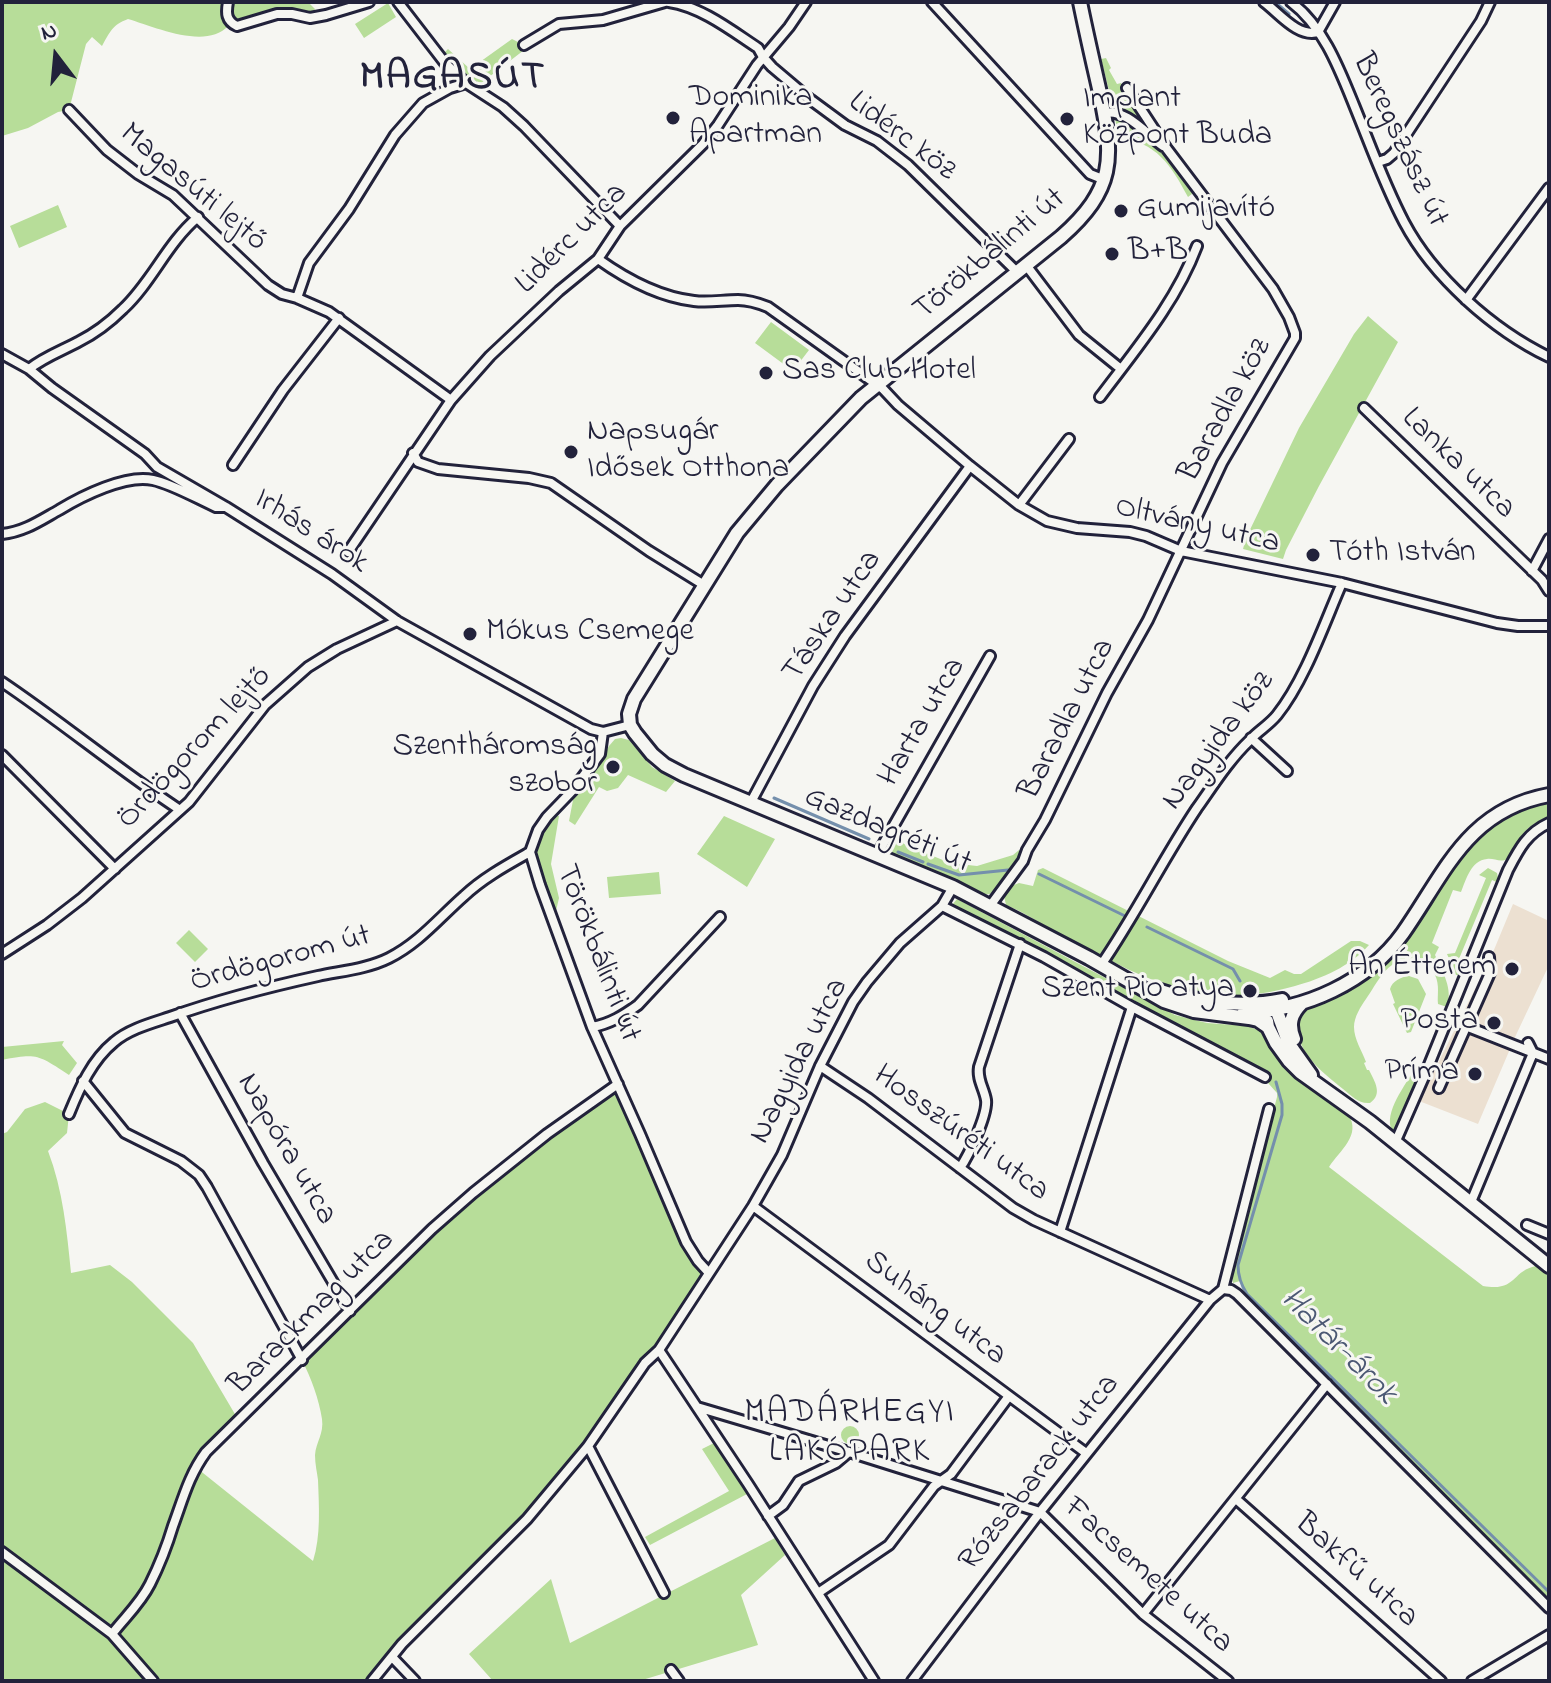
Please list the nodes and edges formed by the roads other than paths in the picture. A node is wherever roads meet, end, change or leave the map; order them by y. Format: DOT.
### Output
graph roads {
  1 [pos="228,2"];
  2 [pos="369,2"];
  3 [pos="398,2"];
  4 [pos="667,2"];
  5 [pos="806,2"];
  6 [pos="932,2"];
  7 [pos="1080,2"];
  8 [pos="1264,2"];
  9 [pos="1291,2"];
  10 [pos="1335,2"];
  11 [pos="1490,2"];
  12 [pos="1318,32"];
  13 [pos="524,45"];
  14 [pos="763,57"];
  15 [pos="466,83"];
  16 [pos="1127,88"];
  17 [pos="69,110"];
  18 [pos="1104,113"];
  19 [pos="1167,149"];
  20 [pos="1378,162"];
  21 [pos="1105,180"];
  22 [pos="1549,188"];
  23 [pos="198,217"];
  24 [pos="620,226"];
  25 [pos="1197,246"];
  26 [pos="598,259"];
  27 [pos="1022,268"];
  28 [pos="297,298"];
  29 [pos="1466,300"];
  30 [pos="339,318"];
  31 [pos="2,354"];
  32 [pos="1549,357"];
  33 [pos="29,369"];
  34 [pos="1121,369"];
  35 [pos="876,385"];
  36 [pos="1100,397"];
  37 [pos="451,400"];
  38 [pos="1364,408"];
  39 [pos="1069,439"];
  40 [pos="413,453"];
  41 [pos="233,465"];
  42 [pos="970,466"];
  43 [pos="1019,505"];
  44 [pos="226,507"];
  45 [pos="2,534"];
  46 [pos="1549,539"];
  47 [pos="1181,551"];
  48 [pos="348,552"];
  49 [pos="1532,571"];
  50 [pos="1342,583"];
  51 [pos="704,585"];
  52 [pos="1549,591"];
  53 [pos="397,621"];
  54 [pos="1549,626"];
  55 [pos="990,656"];
  56 [pos="2,682"];
  57 [pos="630,725"];
  58 [pos="603,732"];
  59 [pos="1251,738"];
  60 [pos="2,755"];
  61 [pos="1287,771"];
  62 [pos="1549,795"];
  63 [pos="751,802"];
  64 [pos="180,810"];
  65 [pos="1549,823"];
  66 [pos="530,852"];
  67 [pos="877,855"];
  68 [pos="115,869"];
  69 [pos="953,887"];
  70 [pos="942,906"];
  71 [pos="990,906"];
  72 [pos="1414,916"];
  73 [pos="720,917"];
  74 [pos="1020,944"];
  75 [pos="2,954"];
  76 [pos="1489,957"];
  77 [pos="1101,965"];
  78 [pos="1131,981"];
  79 [pos="1302,1003"];
  80 [pos="1132,1007"];
  81 [pos="1271,1008"];
  82 [pos="180,1013"];
  83 [pos="1209,1013"];
  84 [pos="1453,1021"];
  85 [pos="592,1027"];
  86 [pos="1268,1027"];
  87 [pos="1466,1027"];
  88 [pos="1528,1043"];
  89 [pos="1533,1053"];
  90 [pos="1300,1057"];
  91 [pos="1549,1059"];
  92 [pos="820,1066"];
  93 [pos="1265,1077"];
  94 [pos="83,1081"];
  95 [pos="1315,1081"];
  96 [pos="618,1084"];
  97 [pos="1439,1088"];
  98 [pos="1269,1109"];
  99 [pos="69,1114"];
  100 [pos="1395,1143"];
  101 [pos="960,1168"];
  102 [pos="1471,1202"];
  103 [pos="753,1206"];
  104 [pos="1527,1225"];
  105 [pos="1060,1232"];
  106 [pos="1549,1234"];
  107 [pos="1549,1266"];
  108 [pos="709,1273"];
  109 [pos="1223,1289"];
  110 [pos="1210,1300"];
  111 [pos="350,1311"];
  112 [pos="659,1350"];
  113 [pos="302,1360"];
  114 [pos="1327,1384"];
  115 [pos="1009,1396"];
  116 [pos="697,1407"];
  117 [pos="588,1446"];
  118 [pos="849,1452"];
  119 [pos="1086,1453"];
  120 [pos="940,1482"];
  121 [pos="1236,1499"];
  122 [pos="1040,1512"];
  123 [pos="768,1516"];
  124 [pos="2,1552"];
  125 [pos="664,1593"];
  126 [pos="818,1593"];
  127 [pos="1549,1608"];
  128 [pos="1143,1614"];
  129 [pos="112,1634"];
  130 [pos="1549,1635"];
  131 [pos="392,1657"];
  132 [pos="671,1670"];
  133 [pos="153,1681"];
  134 [pos="372,1681"];
  135 [pos="415,1681"];
  136 [pos="679,1681"];
  137 [pos="874,1681"];
  138 [pos="912,1681"];
  139 [pos="1228,1681"];
  140 [pos="1441,1681"];
  141 [pos="1472,1681"];
  1 -- 2 [label="street"];
  3 -- 15 [label="street"];
  4 -- 13 [label="street"];
  4 -- 14 [label="street, Lidérc köz"];
  5 -- 14 [label="street, Lidérc utca"];
  6 -- 21 [label="street"];
  7 -- 18 [label="street, Törökbálinti út"];
  8 -- 12 [label="street, Beregszász út"];
  9 -- 12 [label="street, Beregszász út"];
  10 -- 12 [label="street"];
  11 -- 20 [label="street"];
  12 -- 20 [label="street, Beregszász út"];
  14 -- 24 [label="street, Lidérc utca"];
  14 -- 27 [label="street, Lidérc köz"];
  15 -- 24 [label="street"];
  15 -- 28 [label="street"];
  16 -- 19 [label="street"];
  17 -- 23 [label="street, Magasúti lejtő"];
  18 -- 19 [label="street"];
  18 -- 21 [label="street, Törökbálinti út"];
  19 -- 47 [label="street, Baradla köz"];
  20 -- 29 [label="street, Beregszász út"];
  21 -- 27 [label="street, Törökbálinti út"];
  22 -- 29 [label="street"];
  23 -- 28 [label="street, Magasúti lejtő"];
  23 -- 33 [label="street"];
  24 -- 26 [label="street, Lidérc utca"];
  25 -- 34 [label="street"];
  26 -- 35 [label="street, Oltvány utca"];
  26 -- 37 [label="street, Lidérc utca"];
  27 -- 34 [label="street, Lidérc köz"];
  27 -- 35 [label="street, Törökbálinti út"];
  28 -- 30 [label="street, Magasúti lejtő"];
  29 -- 32 [label="street, Beregszász út"];
  30 -- 37 [label="street, Magasúti lejtő"];
  30 -- 41 [label="street"];
  31 -- 33 [label="street, Irhás árok"];
  33 -- 44 [label="street, Irhás árok"];
  34 -- 36 [label="street"];
  35 -- 42 [label="street, Oltvány utca"];
  35 -- 51 [label="street, Törökbálinti út"];
  37 -- 40 [label="street, Lidérc utca"];
  38 -- 49 [label="street, Lanka utca"];
  39 -- 43 [label="street"];
  40 -- 48 [label="street, Lidérc utca"];
  40 -- 51 [label="street"];
  42 -- 43 [label="street, Oltvány utca"];
  42 -- 63 [label="street, Táska utca"];
  43 -- 47 [label="street, Oltvány utca"];
  44 -- 45 [label="street"];
  44 -- 53 [label="street, Irhás árok"];
  46 -- 49 [label="street"];
  47 -- 50 [label="street, Oltvány utca"];
  47 -- 71 [label="street, Baradla utca"];
  49 -- 52 [label="street, Lanka utca"];
  50 -- 54 [label="street, Oltvány utca"];
  50 -- 59 [label="street, Nagyida köz"];
  51 -- 57 [label="street, Törökbálinti út"];
  53 -- 58 [label="street, Irhás árok"];
  53 -- 64 [label="street, Ördögorom lejtő"];
  55 -- 67 [label="street, Harta utca"];
  56 -- 64 [label="street"];
  57 -- 58 [label="street"];
  57 -- 63 [label="street, Gazdagréti út"];
  58 -- 66 [label="street, Törökbálinti út"];
  59 -- 61 [label="street"];
  59 -- 77 [label="street, Nagyida köz"];
  60 -- 68 [label="street"];
  62 -- 72 [label="street"];
  63 -- 67 [label="street, Gazdagréti út"];
  64 -- 68 [label="street, Ördögorom lejtő"];
  65 -- 100 [label="street"];
  66 -- 82 [label="street, Ördögorom út"];
  66 -- 85 [label="street, Törökbálinti út"];
  67 -- 69 [label="street, Gazdagréti út"];
  68 -- 75 [label="street, Ördögorom lejtő"];
  69 -- 70 [label="street, Nagyida utca"];
  69 -- 71 [label="street, Gazdagréti út"];
  70 -- 74 [label="street, Gazdagréti út"];
  70 -- 92 [label="street, Nagyida utca"];
  71 -- 77 [label="street, Gazdagréti út"];
  72 -- 79 [label="street"];
  72 -- 81 [label="street"];
  73 -- 85 [label="street"];
  74 -- 80 [label="street, Gazdagréti út"];
  74 -- 101 [label="street"];
  76 -- 87 [label="street"];
  77 -- 78 [label="street, Gazdagréti út"];
  78 -- 81 [label="street, Gazdagréti út"];
  78 -- 83 [label="street, Gazdagréti út"];
  79 -- 81 [label="street"];
  79 -- 90 [label="street"];
  80 -- 93 [label="street, Gazdagréti út"];
  80 -- 105 [label="street"];
  81 -- 83 [label="street, Gazdagréti út"];
  81 -- 86 [label="street"];
  81 -- 90 [label="street"];
  82 -- 94 [label="street, Ördögorom út"];
  82 -- 111 [label="street, Napóra utca"];
  83 -- 86 [label="street, Gazdagréti út"];
  84 -- 87 [label="street"];
  85 -- 96 [label="street, Törökbálinti út"];
  86 -- 95 [label="street"];
  87 -- 89 [label="street"];
  87 -- 97 [label="street"];
  88 -- 89 [label="street"];
  89 -- 91 [label="street"];
  89 -- 102 [label="street"];
  90 -- 95 [label="street"];
  92 -- 101 [label="street, Hosszúréti utca"];
  92 -- 103 [label="street, Nagyida utca"];
  94 -- 99 [label="street, Ördögorom út"];
  94 -- 113 [label="street"];
  95 -- 100 [label="street"];
  96 -- 108 [label="street, Törökbálinti út"];
  96 -- 111 [label="street, Barackmag utca"];
  98 -- 109 [label="street"];
  100 -- 102 [label="street"];
  101 -- 105 [label="street, Hosszúréti utca"];
  102 -- 107 [label="street"];
  103 -- 108 [label="street, Nagyida utca"];
  103 -- 115 [label="street, Suháng utca"];
  104 -- 106 [label="street"];
  105 -- 110 [label="street, Hosszúréti utca"];
  108 -- 112 [label="street"];
  109 -- 110 [label="street"];
  109 -- 114 [label="street"];
  110 -- 119 [label="street, Rózsabarack utca"];
  111 -- 113 [label="street, Barackmag utca"];
  112 -- 116 [label="street"];
  112 -- 117 [label="street"];
  113 -- 129 [label="street, Barackmag utca"];
  114 -- 121 [label="street"];
  114 -- 127 [label="street"];
  115 -- 119 [label="street, Suháng utca"];
  115 -- 120 [label="street"];
  116 -- 118 [label="street, Facsemete utca"];
  116 -- 123 [label="street"];
  117 -- 125 [label="street"];
  117 -- 131 [label="street"];
  118 -- 120 [label="street, Facsemete utca"];
  118 -- 123 [label="street"];
  119 -- 122 [label="street, Rózsabarack utca"];
  120 -- 122 [label="street, Facsemete utca"];
  120 -- 126 [label="street"];
  121 -- 128 [label="street"];
  121 -- 140 [label="street, Bakfű utca"];
  122 -- 128 [label="street, Facsemete utca"];
  122 -- 138 [label="street, Rózsabarack utca"];
  123 -- 126 [label="street"];
  124 -- 129 [label="street"];
  126 -- 137 [label="street"];
  128 -- 139 [label="street, Facsemete utca"];
  129 -- 133 [label="street"];
  130 -- 141 [label="street"];
  131 -- 134 [label="street"];
  131 -- 135 [label="street"];
  132 -- 136 [label="street"];
}
